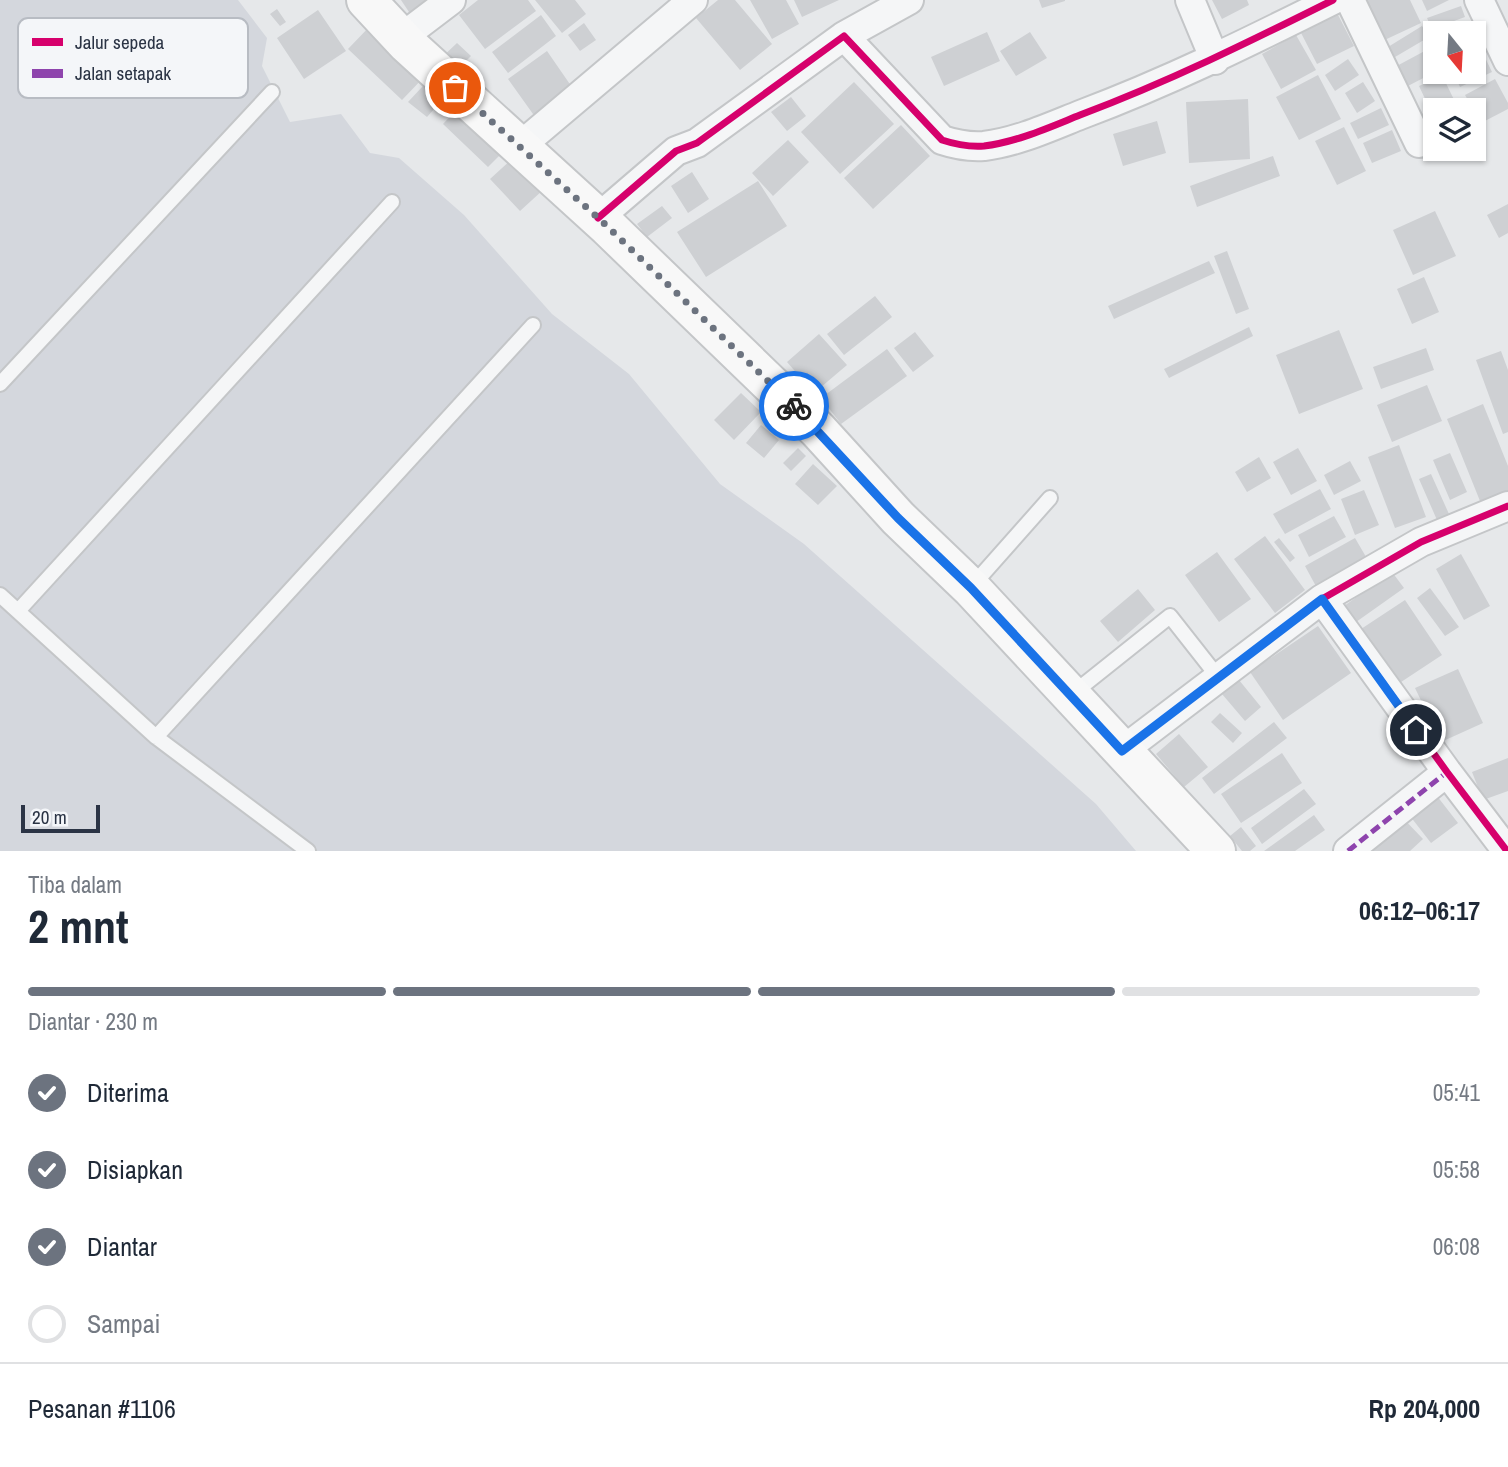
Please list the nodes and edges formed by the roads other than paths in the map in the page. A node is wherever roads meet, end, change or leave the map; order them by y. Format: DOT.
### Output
graph roads {
  1 [pos="366,0"];
  2 [pos="451,0"];
  3 [pos="693,0"];
  4 [pos="909,0"];
  5 [pos="1190,0"];
  6 [pos="1332,0"];
  7 [pos="1350,0"];
  8 [pos="1479,0"];
  9 [pos="844,36"];
  10 [pos="401,38"];
  11 [pos="1215,60"];
  12 [pos="1508,61"];
  13 [pos="272,92"];
  14 [pos="1419,143"];
  15 [pos="519,147"];
  16 [pos="392,202"];
  17 [pos="603,223"];
  18 [pos="533,325"];
  19 [pos="0,384"];
  20 [pos="1051,498"];
  21 [pos="1508,506"];
  22 [pos="971,588"];
  23 [pos="0,595"];
  24 [pos="1322,599"];
  25 [pos="18,611"];
  26 [pos="1218,677"];
  27 [pos="1070,695"];
  28 [pos="156,737"];
  29 [pos="1122,751"];
  30 [pos="1447,772"];
  31 [pos="308,851"];
  32 [pos="1216,851"];
  33 [pos="1348,851"];
  34 [pos="1507,851"];
  1 -- 10 [label="main road"];
  2 -- 10 [label="street"];
  3 -- 15 [label="street"];
  4 -- 9 [label="street"];
  5 -- 11 [label="street"];
  6 -- 11 [label="street"];
  7 -- 14 [label="street"];
  8 -- 12 [label="street"];
  9 -- 11 [label="street"];
  9 -- 17 [label="street"];
  10 -- 15 [label="main road"];
  13 -- 19 [label="lane"];
  15 -- 17 [label="main road"];
  16 -- 25 [label="lane"];
  17 -- 22 [label="main road"];
  18 -- 28 [label="lane"];
  20 -- 22 [label="lane"];
  21 -- 24 [label="street"];
  22 -- 27 [label="main road"];
  23 -- 25 [label="lane"];
  24 -- 26 [label="street"];
  24 -- 30 [label="street"];
  25 -- 28 [label="lane"];
  26 -- 27 [label="lane"];
  26 -- 29 [label="street"];
  27 -- 29 [label="main road"];
  28 -- 31 [label="lane"];
  29 -- 32 [label="main road"];
  30 -- 33 [label="street"];
  30 -- 34 [label="street"];
}
